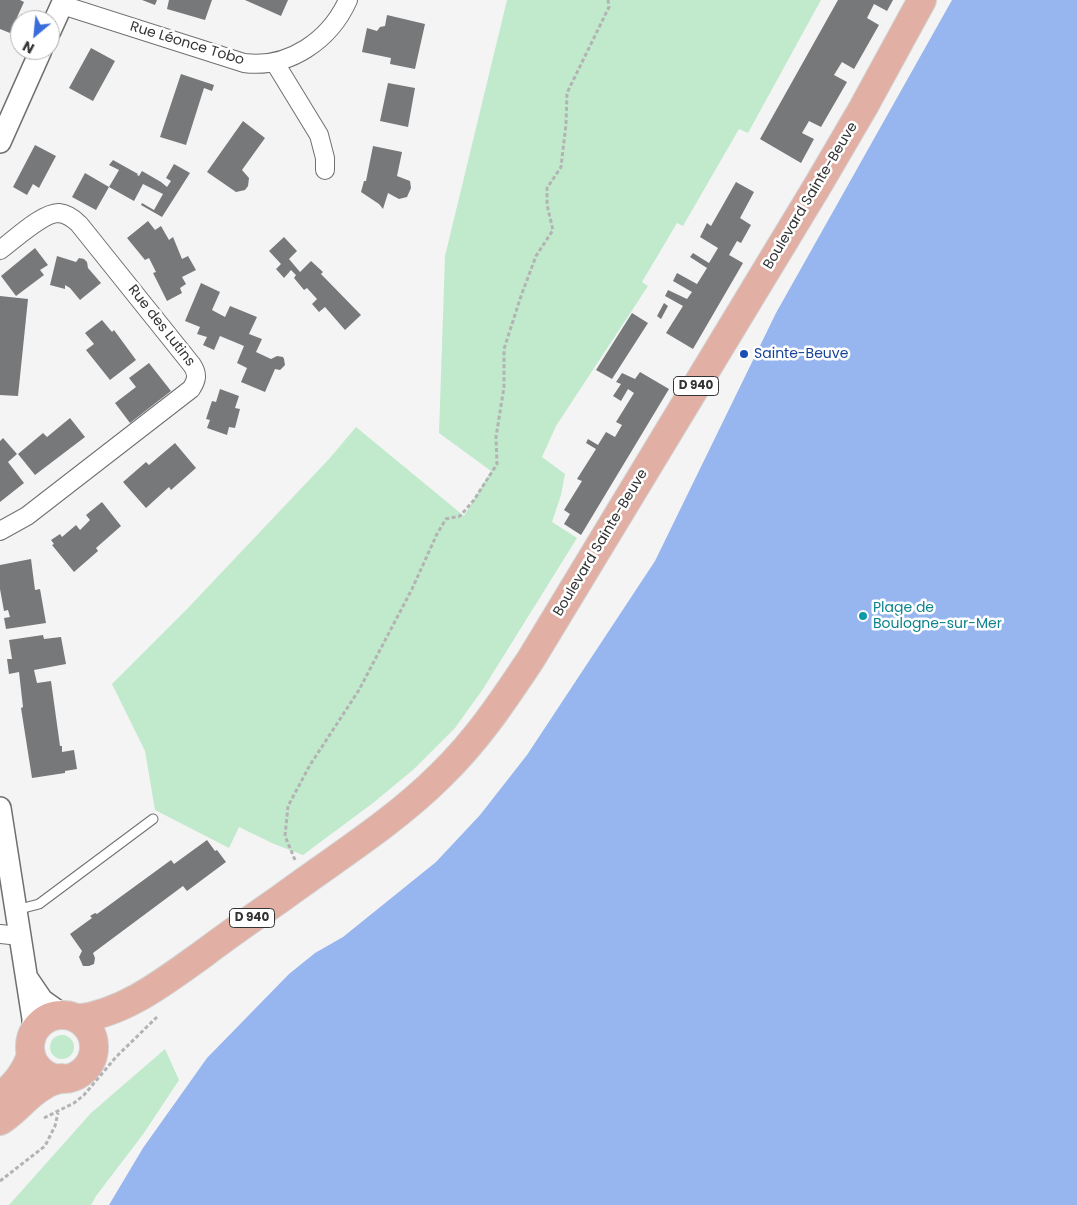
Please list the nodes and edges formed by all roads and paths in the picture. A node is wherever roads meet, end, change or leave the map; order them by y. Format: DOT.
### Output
graph roads {
  1 [pos="348,0"];
  2 [pos="608,0"];
  3 [pos="922,0"];
  4 [pos="63,3"];
  5 [pos="37,60"];
  6 [pos="275,62"];
  7 [pos="0,142"];
  8 [pos="325,170"];
  9 [pos="0,250"];
  10 [pos="0,531"];
  11 [pos="0,808"];
  12 [pos="153,819"];
  13 [pos="303,881"];
  14 [pos="16,910"];
  15 [pos="10,935"];
  16 [pos="26,976"];
  17 [pos="163,982"];
  18 [pos="70,1017"];
  19 [pos="130,1043"];
  20 [pos="32,1045"];
  21 [pos="93,1056"];
  22 [pos="61,1078"];
  23 [pos="0,1097"];
  24 [pos="0,1121"];
  25 [pos="0,1181"];
  1 -- 6 [label="street, Rue Léonce Tobo"];
  2 -- 13 [label="path"];
  3 -- 13 [label="main road, Boulevard Sainte-Beuve / D 940"];
  4 -- 6 [label="street, Rue Léonce Tobo"];
  5 -- 7 [label="street"];
  6 -- 8 [label="street"];
  9 -- 10 [label="street, Rue des Lutins"];
  11 -- 14 [label="street"];
  12 -- 14 [label="lane"];
  13 -- 17 [label="main road, Boulevard Sainte-Beuve / D 940"];
  14 -- 15 [label="street"];
  15 -- 16 [label="street"];
  16 -- 18 [label="street"];
  16 -- 20 [label="street"];
  17 -- 18 [label="main road, Boulevard Sainte-Beuve / D 940"];
  17 -- 21 [label="main road, Boulevard Sainte-Beuve / D 940"];
  18 -- 20 [label="main road"];
  18 -- 21 [label="main road"];
  19 -- 25 [label="path"];
  20 -- 22 [label="main road"];
  20 -- 23 [label="main road"];
  21 -- 22 [label="main road"];
  22 -- 24 [label="main road"];
}
